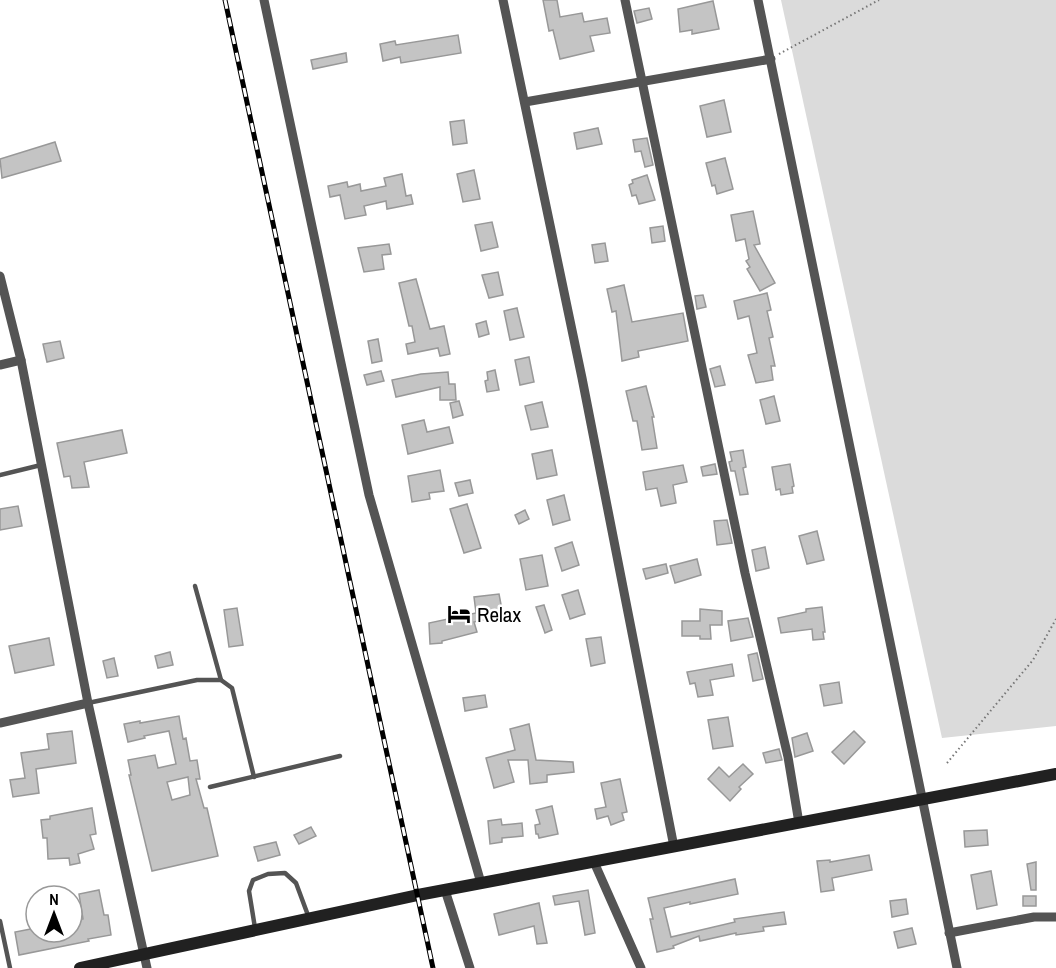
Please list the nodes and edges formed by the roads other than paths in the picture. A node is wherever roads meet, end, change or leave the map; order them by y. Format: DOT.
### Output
graph roads {
  1 [pos="264,0"];
  2 [pos="503,0"];
  3 [pos="625,0"];
  4 [pos="758,0"];
  5 [pos="771,59"];
  6 [pos="641,82"];
  7 [pos="525,102"];
  8 [pos="0,276"];
  9 [pos="21,360"];
  10 [pos="0,365"];
  11 [pos="41,465"];
  12 [pos="0,475"];
  13 [pos="195,586"];
  14 [pos="221,680"];
  15 [pos="88,703"];
  16 [pos="0,723"];
  17 [pos="340,756"];
  18 [pos="1056,774"];
  19 [pos="254,777"];
  20 [pos="210,787"];
  21 [pos="923,801"];
  22 [pos="799,823"];
  23 [pos="674,847"];
  24 [pos="594,862"];
  25 [pos="482,883"];
  26 [pos="445,890"];
  27 [pos="1056,917"];
  28 [pos="309,919"];
  29 [pos="0,921"];
  30 [pos="255,931"];
  31 [pos="949,933"];
  32 [pos="145,955"];
  33 [pos="10,968"];
  34 [pos="80,968"];
  35 [pos="147,968"];
  36 [pos="470,968"];
  37 [pos="640,968"];
  38 [pos="957,968"];
  1 -- 25 [label="street"];
  2 -- 7 [label="street"];
  3 -- 6 [label="street"];
  4 -- 5 [label="street"];
  5 -- 6 [label="street"];
  5 -- 21 [label="street"];
  6 -- 7 [label="street"];
  6 -- 22 [label="street"];
  7 -- 23 [label="street"];
  8 -- 9 [label="street"];
  9 -- 10 [label="street"];
  9 -- 11 [label="street"];
  11 -- 12 [label="lane"];
  11 -- 15 [label="street"];
  13 -- 14 [label="lane"];
  14 -- 15 [label="lane"];
  14 -- 19 [label="lane"];
  15 -- 16 [label="street"];
  15 -- 32 [label="street"];
  17 -- 19 [label="lane"];
  18 -- 21 [label="street"];
  19 -- 20 [label="lane"];
  21 -- 22 [label="street"];
  21 -- 31 [label="street"];
  22 -- 23 [label="street"];
  23 -- 24 [label="street"];
  24 -- 25 [label="street"];
  24 -- 37 [label="street"];
  25 -- 26 [label="street"];
  26 -- 28 [label="street"];
  26 -- 36 [label="street"];
  27 -- 31 [label="street"];
  28 -- 30 [label="street"];
  28 -- 30 [label="lane"];
  29 -- 33 [label="lane"];
  30 -- 32 [label="street"];
  31 -- 38 [label="street"];
  32 -- 34 [label="street"];
  32 -- 35 [label="street"];
}
